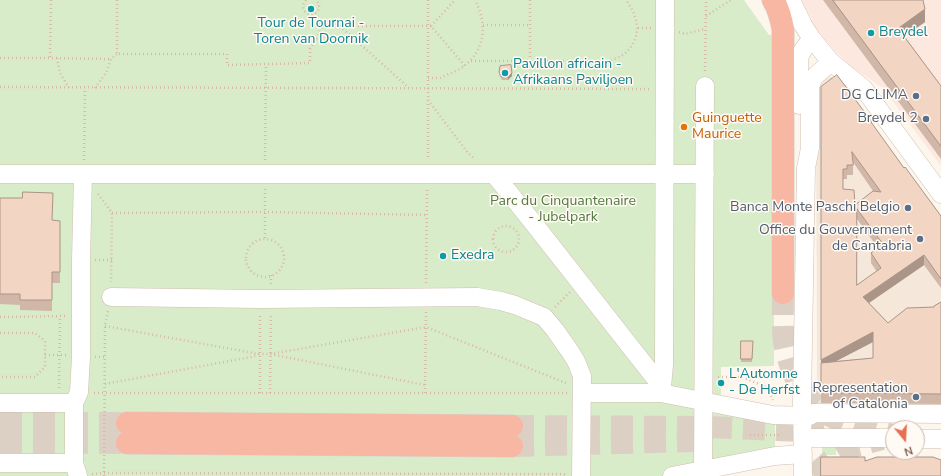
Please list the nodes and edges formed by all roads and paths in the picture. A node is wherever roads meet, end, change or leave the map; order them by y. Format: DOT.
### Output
graph roads {
  1 [pos="51,0"];
  2 [pos="117,0"];
  3 [pos="306,0"];
  4 [pos="316,0"];
  5 [pos="428,0"];
  6 [pos="454,0"];
  7 [pos="475,0"];
  8 [pos="530,0"];
  9 [pos="626,0"];
  10 [pos="665,0"];
  11 [pos="706,0"];
  12 [pos="731,0"];
  13 [pos="773,0"];
  14 [pos="792,0"];
  15 [pos="316,13"];
  16 [pos="706,16"];
  17 [pos="483,25"];
  18 [pos="322,26"];
  19 [pos="340,26"];
  20 [pos="429,26"];
  21 [pos="530,26"];
  22 [pos="665,28"];
  23 [pos="705,29"];
  24 [pos="812,39"];
  25 [pos="117,54"];
  26 [pos="0,58"];
  27 [pos="50,58"];
  28 [pos="58,58"];
  29 [pos="111,59"];
  30 [pos="471,61"];
  31 [pos="530,61"];
  32 [pos="831,62"];
  33 [pos="266,64"];
  34 [pos="466,66"];
  35 [pos="428,78"];
  36 [pos="705,86"];
  37 [pos="0,87"];
  38 [pos="70,88"];
  39 [pos="85,88"];
  40 [pos="95,88"];
  41 [pos="266,88"];
  42 [pos="409,88"];
  43 [pos="428,88"];
  44 [pos="665,89"];
  45 [pos="428,100"];
  46 [pos="806,168"];
  47 [pos="0,174"];
  48 [pos="83,174"];
  49 [pos="265,174"];
  50 [pos="494,174"];
  51 [pos="664,174"];
  52 [pos="705,174"];
  53 [pos="941,194"];
  54 [pos="265,212"];
  55 [pos="112,213"];
  56 [pos="427,216"];
  57 [pos="426,228"];
  58 [pos="494,233"];
  59 [pos="265,239"];
  60 [pos="90,260"];
  61 [pos="112,260"];
  62 [pos="271,275"];
  63 [pos="261,276"];
  64 [pos="580,282"];
  65 [pos="783,293"];
  66 [pos="111,297"];
  67 [pos="426,298"];
  68 [pos="266,299"];
  69 [pos="60,316"];
  70 [pos="0,317"];
  71 [pos="81,317"];
  72 [pos="544,317"];
  73 [pos="105,326"];
  74 [pos="426,327"];
  75 [pos="0,333"];
  76 [pos="259,354"];
  77 [pos="270,354"];
  78 [pos="45,355"];
  79 [pos="59,355"];
  80 [pos="0,377"];
  81 [pos="703,377"];
  82 [pos="105,384"];
  83 [pos="425,385"];
  84 [pos="661,390"];
  85 [pos="58,392"];
  86 [pos="105,393"];
  87 [pos="260,393"];
  88 [pos="270,393"];
  89 [pos="425,393"];
  90 [pos="582,393"];
  91 [pos="76,397"];
  92 [pos="703,401"];
  93 [pos="0,403"];
  94 [pos="941,414"];
  95 [pos="773,415"];
  96 [pos="802,416"];
  97 [pos="127,433"];
  98 [pos="750,435"];
  99 [pos="782,435"];
  100 [pos="512,436"];
  101 [pos="813,438"];
  102 [pos="885,438"];
  103 [pos="925,438"];
  104 [pos="941,439"];
  105 [pos="803,454"];
  106 [pos="0,463"];
  107 [pos="76,471"];
  108 [pos="703,473"];
  109 [pos="104,475"];
  110 [pos="259,475"];
  111 [pos="272,475"];
  112 [pos="425,475"];
  113 [pos="569,476"];
  114 [pos="581,476"];
  115 [pos="672,476"];
  116 [pos="803,476"];
  1 -- 27 [label="path"];
  2 -- 25 [label="path"];
  3 -- 15 [label="path"];
  4 -- 15 [label="path"];
  5 -- 20 [label="path"];
  6 -- 20 [label="path"];
  7 -- 17 [label="path"];
  8 -- 21 [label="path"];
  9 -- 31 [label="path"];
  10 -- 22 [label="street"];
  11 -- 16 [label="path"];
  12 -- 16 [label="path"];
  13 -- 65 [label="highway"];
  14 -- 24 [label="street"];
  15 -- 18 [label="path"];
  16 -- 23 [label="path"];
  17 -- 21 [label="path"];
  17 -- 30 [label="path"];
  18 -- 19 [label="path"];
  18 -- 33 [label="path"];
  19 -- 20 [label="path"];
  19 -- 42 [label="path"];
  20 -- 34 [label="path"];
  20 -- 35 [label="path"];
  21 -- 31 [label="path"];
  22 -- 23 [label="path"];
  22 -- 44 [label="street"];
  23 -- 36 [label="path"];
  24 -- 32 [label="street"];
  24 -- 46 [label="street"];
  25 -- 29 [label="path"];
  25 -- 33 [label="path"];
  26 -- 27 [label="path"];
  27 -- 28 [label="path"];
  28 -- 29 [label="path"];
  28 -- 38 [label="path"];
  29 -- 40 [label="path"];
  30 -- 31 [label="path"];
  30 -- 34 [label="path"];
  32 -- 46 [label="street"];
  32 -- 53 [label="street"];
  33 -- 41 [label="path"];
  34 -- 35 [label="path"];
  35 -- 43 [label="path"];
  36 -- 52 [label="street"];
  37 -- 38 [label="path"];
  38 -- 39 [label="path"];
  39 -- 40 [label="path"];
  39 -- 48 [label="path"];
  40 -- 41 [label="path"];
  41 -- 42 [label="path"];
  41 -- 49 [label="path"];
  42 -- 43 [label="path"];
  43 -- 44 [label="path"];
  44 -- 51 [label="street"];
  45 -- 50 [label="path"];
  46 -- 96 [label="street"];
  47 -- 48 [label="street"];
  48 -- 49 [label="street"];
  48 -- 55 [label="path"];
  48 -- 71 [label="street"];
  49 -- 50 [label="street"];
  49 -- 54 [label="path"];
  50 -- 51 [label="street"];
  50 -- 64 [label="street"];
  51 -- 52 [label="street"];
  51 -- 84 [label="street"];
  52 -- 81 [label="street"];
  54 -- 55 [label="path"];
  54 -- 56 [label="path"];
  54 -- 59 [label="path"];
  55 -- 61 [label="path"];
  57 -- 67 [label="path"];
  58 -- 58 [label="path"];
  59 -- 62 [label="path"];
  59 -- 63 [label="path"];
  60 -- 61 [label="path"];
  61 -- 66 [label="path"];
  62 -- 63 [label="path"];
  62 -- 68 [label="path"];
  63 -- 68 [label="path"];
  64 -- 72 [label="path"];
  64 -- 84 [label="street"];
  66 -- 68 [label="street"];
  66 -- 73 [label="path"];
  67 -- 68 [label="street"];
  67 -- 72 [label="street"];
  67 -- 74 [label="path"];
  68 -- 76 [label="path"];
  68 -- 77 [label="path"];
  69 -- 70 [label="path"];
  69 -- 71 [label="path"];
  69 -- 79 [label="path"];
  71 -- 91 [label="street"];
  72 -- 90 [label="street"];
  73 -- 76 [label="path"];
  73 -- 82 [label="path"];
  74 -- 77 [label="path"];
  74 -- 83 [label="path"];
  74 -- 90 [label="path"];
  75 -- 78 [label="path"];
  76 -- 77 [label="path"];
  76 -- 82 [label="path"];
  76 -- 87 [label="path"];
  77 -- 83 [label="path"];
  77 -- 88 [label="path"];
  78 -- 79 [label="path"];
  78 -- 80 [label="path"];
  79 -- 85 [label="path"];
  81 -- 92 [label="street"];
  81 -- 95 [label="path"];
  82 -- 86 [label="path"];
  83 -- 89 [label="path"];
  84 -- 90 [label="street"];
  84 -- 92 [label="street"];
  86 -- 87 [label="path"];
  86 -- 91 [label="path"];
  86 -- 109 [label="path"];
  87 -- 88 [label="path"];
  88 -- 89 [label="path"];
  89 -- 90 [label="path"];
  90 -- 114 [label="street"];
  91 -- 93 [label="street"];
  91 -- 107 [label="street"];
  92 -- 95 [label="street"];
  92 -- 108 [label="street"];
  94 -- 96 [label="street"];
  95 -- 96 [label="street"];
  96 -- 105 [label="street"];
  97 -- 100 [label="highway"];
  98 -- 99 [label="path"];
  101 -- 102 [label="street"];
  103 -- 104 [label="street"];
  105 -- 108 [label="street"];
  105 -- 116 [label="street"];
  106 -- 107 [label="street"];
  107 -- 109 [label="path"];
  108 -- 115 [label="street"];
  109 -- 110 [label="path"];
  110 -- 111 [label="path"];
  111 -- 112 [label="path"];
  112 -- 113 [label="path"];
}
